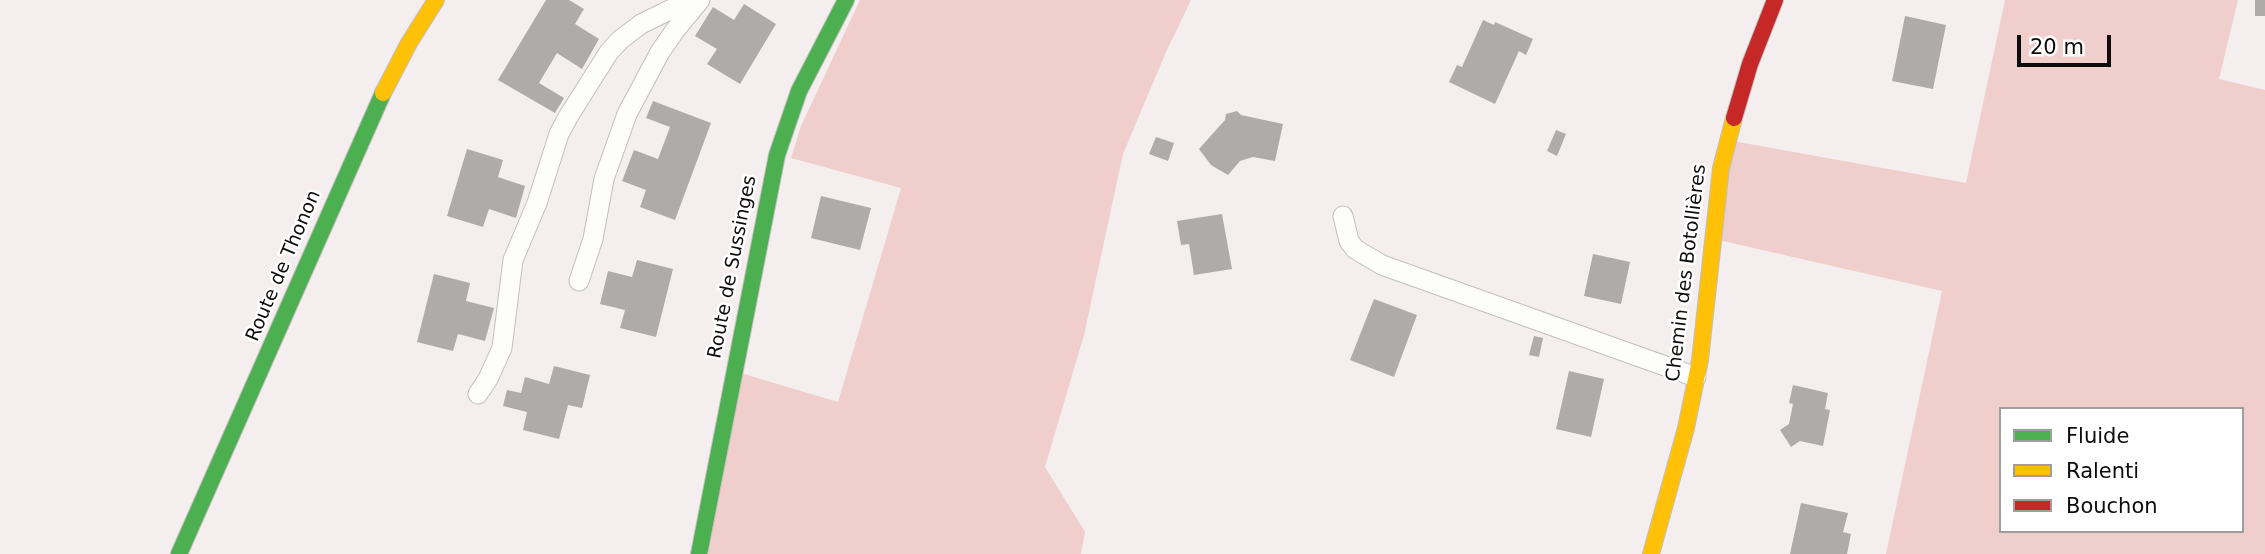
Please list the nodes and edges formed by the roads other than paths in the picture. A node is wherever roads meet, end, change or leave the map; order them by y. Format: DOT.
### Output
graph roads {
  1 [pos="436,0"];
  2 [pos="690,0"];
  3 [pos="700,0"];
  4 [pos="846,0"];
  5 [pos="1775,0"];
  6 [pos="1343,216"];
  7 [pos="579,281"];
  8 [pos="1696,377"];
  9 [pos="478,394"];
  10 [pos="179,554"];
  11 [pos="699,554"];
  12 [pos="1651,554"];
  1 -- 10 [label="street, Route de Thonon"];
  2 -- 9 [label="lane"];
  3 -- 7 [label="lane"];
  4 -- 11 [label="street, Route de Sussinges"];
  5 -- 8 [label="street, Chemin des Botollières"];
  6 -- 8 [label="lane"];
  8 -- 12 [label="street, Chemin des Botollières"];
}
